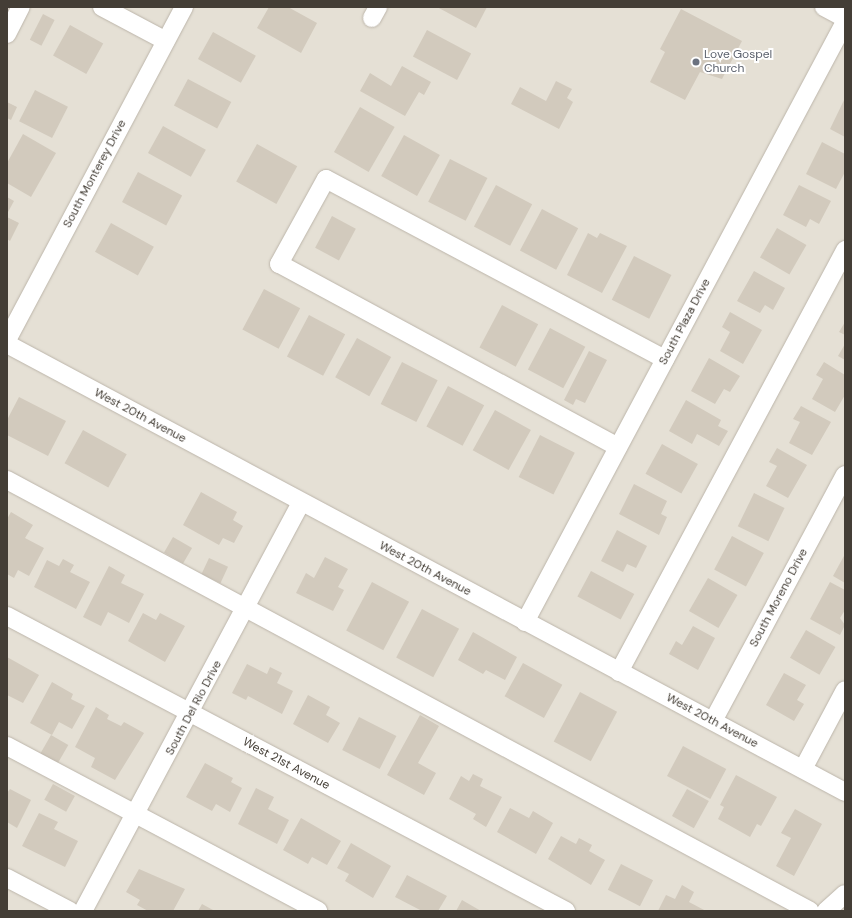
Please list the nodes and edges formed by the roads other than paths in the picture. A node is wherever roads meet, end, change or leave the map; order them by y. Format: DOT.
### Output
graph roads {
  1 [pos="21,7"];
  2 [pos="102,7"];
  3 [pos="184,7"];
  4 [pos="824,7"];
  5 [pos="845,18"];
  6 [pos="845,22"];
  7 [pos="7,34"];
  8 [pos="166,41"];
  9 [pos="845,250"];
  10 [pos="7,340"];
  11 [pos="7,344"];
  12 [pos="665,359"];
  13 [pos="618,447"];
  14 [pos="845,475"];
  15 [pos="7,480"];
  16 [pos="301,502"];
  17 [pos="246,608"];
  18 [pos="7,616"];
  19 [pos="524,622"];
  20 [pos="619,672"];
  21 [pos="845,690"];
  22 [pos="192,714"];
  23 [pos="713,721"];
  24 [pos="7,746"];
  25 [pos="803,769"];
  26 [pos="845,792"];
  27 [pos="136,815"];
  28 [pos="7,878"];
  29 [pos="845,894"];
  30 [pos="70,911"];
  31 [pos="83,911"];
  32 [pos="318,911"];
  33 [pos="566,911"];
  34 [pos="810,911"];
  35 [pos="826,911"];
  1 -- 7 [label="street"];
  2 -- 8 [label="street"];
  3 -- 8 [label="street, South Monterey Drive"];
  4 -- 5 [label="street"];
  6 -- 12 [label="street, South Plaza Drive"];
  8 -- 10 [label="street, South Monterey Drive"];
  9 -- 20 [label="street"];
  11 -- 16 [label="street, West 20th Avenue"];
  12 -- 13 [label="street, South Plaza Drive"];
  12 -- 13 [label="street"];
  13 -- 19 [label="street, South Plaza Drive"];
  14 -- 23 [label="street, South Moreno Drive"];
  15 -- 17 [label="street"];
  16 -- 17 [label="street, South Del Rio Drive"];
  16 -- 19 [label="street, West 20th Avenue"];
  17 -- 22 [label="street, South Del Rio Drive"];
  17 -- 34 [label="street"];
  18 -- 22 [label="street, West 21st Avenue"];
  19 -- 20 [label="street, West 20th Avenue"];
  20 -- 23 [label="street, West 20th Avenue"];
  21 -- 25 [label="street"];
  22 -- 27 [label="street, South Del Rio Drive"];
  22 -- 33 [label="street, West 21st Avenue"];
  23 -- 25 [label="street, West 20th Avenue"];
  24 -- 27 [label="street"];
  25 -- 26 [label="street, West 20th Avenue"];
  27 -- 31 [label="street, South Del Rio Drive"];
  27 -- 32 [label="street"];
  28 -- 30 [label="street"];
  29 -- 35 [label="street"];
}
